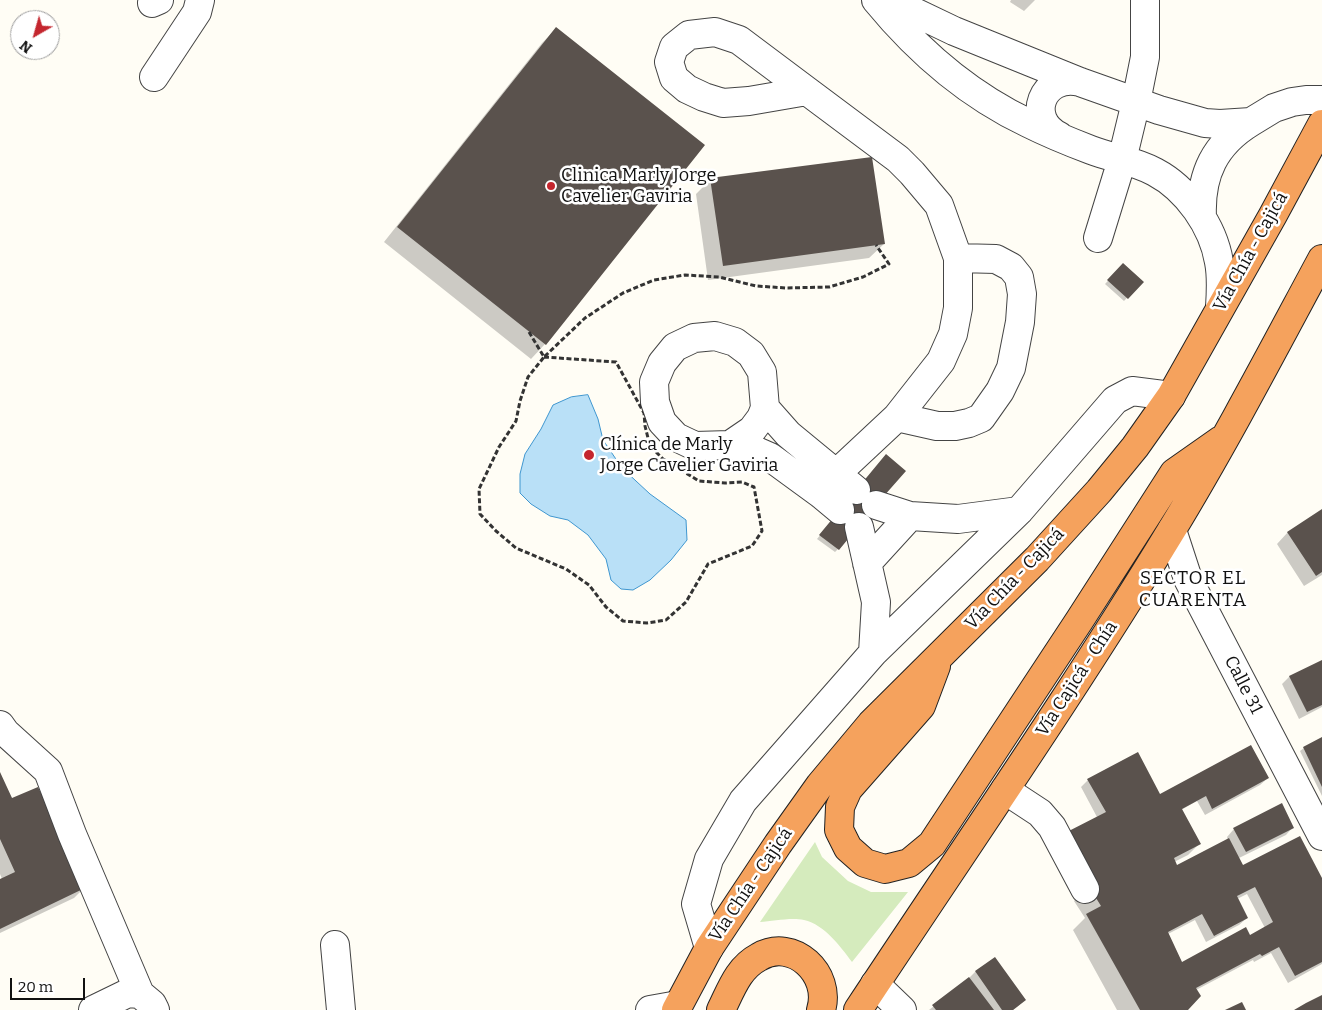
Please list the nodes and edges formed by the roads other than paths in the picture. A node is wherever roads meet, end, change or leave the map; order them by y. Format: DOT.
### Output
graph roads {
  1 [pos="200,0"];
  2 [pos="876,0"];
  3 [pos="893,0"];
  4 [pos="1145,0"];
  5 [pos="954,31"];
  6 [pos="938,64"];
  7 [pos="154,78"];
  8 [pos="1080,82"];
  9 [pos="808,91"];
  10 [pos="1322,100"];
  11 [pos="1136,102"];
  12 [pos="1251,122"];
  13 [pos="1322,124"];
  14 [pos="1060,136"];
  15 [pos="1122,160"];
  16 [pos="1202,217"];
  17 [pos="1098,238"];
  18 [pos="958,258"];
  19 [pos="1322,259"];
  20 [pos="1220,307"];
  21 [pos="1171,396"];
  22 [pos="765,408"];
  23 [pos="897,417"];
  24 [pos="1228,436"];
  25 [pos="730,445"];
  26 [pos="848,500"];
  27 [pos="1019,511"];
  28 [pos="910,516"];
  29 [pos="1172,530"];
  30 [pos="867,563"];
  31 [pos="873,653"];
  32 [pos="939,657"];
  33 [pos="0,725"];
  34 [pos="1005,790"];
  35 [pos="1322,836"];
  36 [pos="1085,889"];
  37 [pos="335,944"];
  38 [pos="709,948"];
  39 [pos="875,984"];
  40 [pos="147,1002"];
  41 [pos="677,1007"];
  42 [pos="93,1010"];
  43 [pos="341,1010"];
  44 [pos="650,1010"];
  45 [pos="722,1010"];
  46 [pos="821,1010"];
  47 [pos="858,1010"];
  48 [pos="902,1010"];
  1 -- 7 [label="street"];
  2 -- 6 [label="street"];
  3 -- 5 [label="street"];
  4 -- 11 [label="street"];
  5 -- 6 [label="street"];
  5 -- 8 [label="street"];
  6 -- 14 [label="street"];
  8 -- 11 [label="street"];
  8 -- 14 [label="street"];
  9 -- 18 [label="street"];
  10 -- 12 [label="street"];
  11 -- 12 [label="street"];
  11 -- 15 [label="street"];
  12 -- 16 [label="street"];
  13 -- 20 [label="highway, Vía Chía - Cajicá"];
  14 -- 15 [label="street"];
  15 -- 16 [label="street"];
  15 -- 17 [label="street"];
  16 -- 20 [label="street"];
  18 -- 23 [label="street"];
  18 -- 23 [label="street"];
  19 -- 24 [label="highway, Vía Cajicá - Chía"];
  20 -- 21 [label="highway, Vía Chía - Cajicá"];
  21 -- 27 [label="street"];
  21 -- 32 [label="highway, Vía Chía - Cajicá"];
  22 -- 25 [label="street"];
  22 -- 25 [label="street"];
  22 -- 26 [label="street"];
  23 -- 26 [label="street"];
  24 -- 29 [label="highway, Vía Cajicá - Chía"];
  24 -- 32 [label="highway"];
  25 -- 26 [label="street"];
  26 -- 28 [label="street"];
  26 -- 30 [label="street"];
  27 -- 28 [label="street"];
  27 -- 31 [label="street"];
  28 -- 30 [label="street"];
  29 -- 34 [label="highway, Vía Cajicá - Chía"];
  29 -- 35 [label="street, Calle 31"];
  30 -- 31 [label="street"];
  31 -- 38 [label="street"];
  32 -- 38 [label="highway, Vía Chía - Cajicá"];
  33 -- 40 [label="street"];
  34 -- 36 [label="street"];
  34 -- 39 [label="highway, Vía Cajicá - Chía"];
  37 -- 43 [label="street"];
  38 -- 41 [label="highway, Vía Chía - Cajicá"];
  39 -- 47 [label="highway, Vía Cajicá - Chía"];
  39 -- 48 [label="street"];
  40 -- 42 [label="street"];
  41 -- 44 [label="street"];
  45 -- 46 [label="highway"];
}
